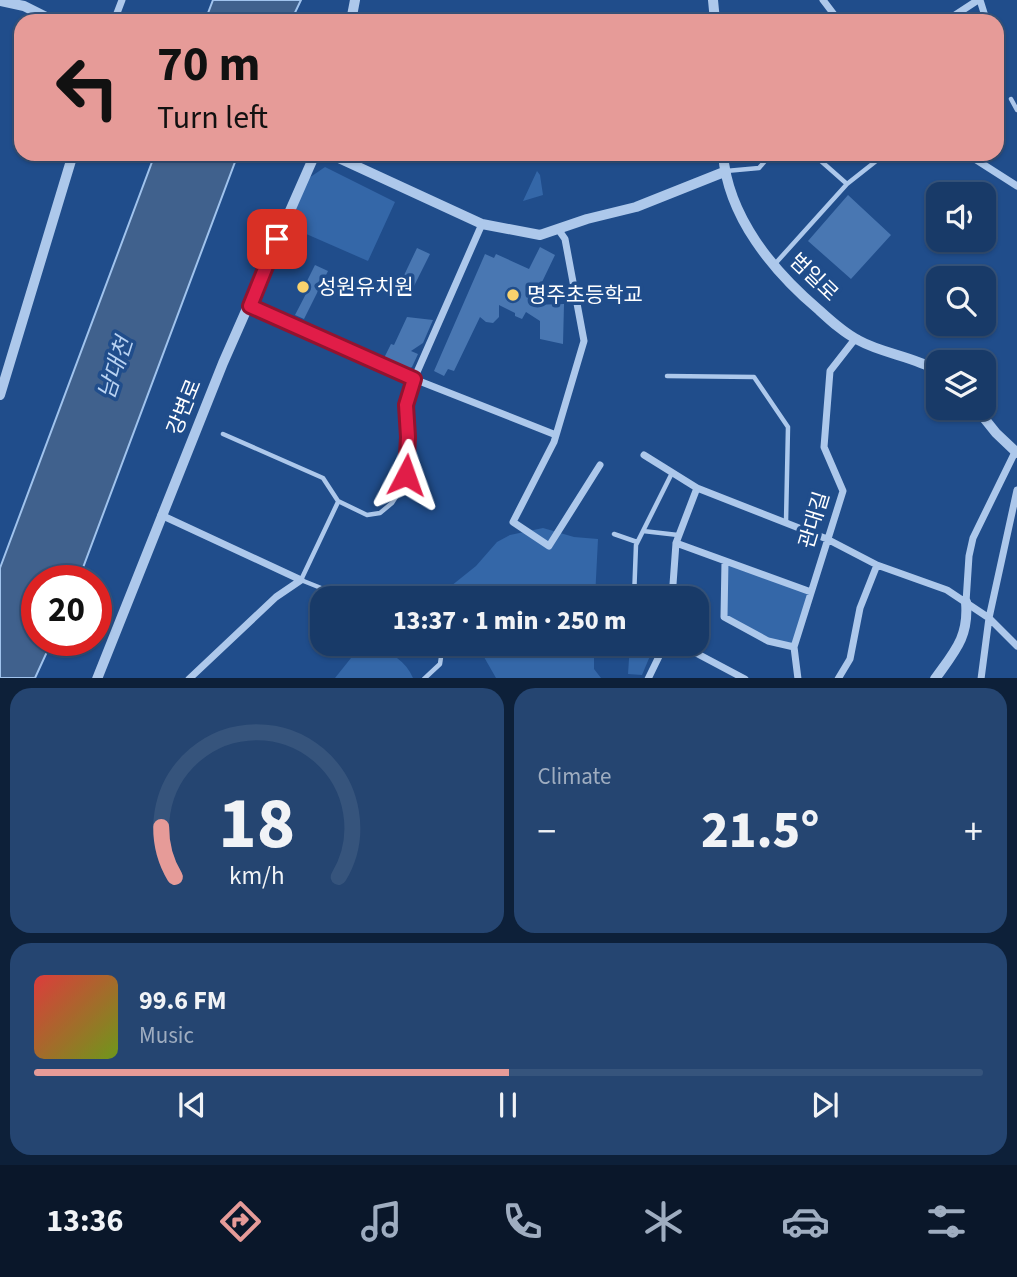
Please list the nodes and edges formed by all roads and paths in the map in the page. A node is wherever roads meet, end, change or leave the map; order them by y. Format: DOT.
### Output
graph roads {
  1 [pos="823,0"];
  2 [pos="979,0"];
  3 [pos="0,1"];
  4 [pos="21,3"];
  5 [pos="41,14"];
  6 [pos="834,14"];
  7 [pos="957,14"];
  8 [pos="1012,99"];
  9 [pos="1017,110"];
  10 [pos="71,161"];
  11 [pos="312,161"];
  12 [pos="345,161"];
  13 [pos="723,161"];
  14 [pos="765,161"];
  15 [pos="821,161"];
  16 [pos="876,161"];
  17 [pos="978,161"];
  18 [pos="724,172"];
  19 [pos="847,184"];
  20 [pos="1017,186"];
  21 [pos="482,223"];
  22 [pos="558,229"];
  23 [pos="773,266"];
  24 [pos="250,306"];
  25 [pos="855,339"];
  26 [pos="926,365"];
  27 [pos="667,376"];
  28 [pos="414,379"];
  29 [pos="0,395"];
  30 [pos="986,420"];
  31 [pos="223,434"];
  32 [pos="556,435"];
  33 [pos="1016,453"];
  34 [pos="644,455"];
  35 [pos="600,465"];
  36 [pos="672,473"];
  37 [pos="697,488"];
  38 [pos="1017,490"];
  39 [pos="338,501"];
  40 [pos="160,515"];
  41 [pos="786,523"];
  42 [pos="643,531"];
  43 [pos="614,534"];
  44 [pos="678,539"];
  45 [pos="827,539"];
  46 [pos="638,542"];
  47 [pos="725,561"];
  48 [pos="877,565"];
  49 [pos="301,580"];
  50 [pos="316,586"];
  51 [pos="635,586"];
  52 [pos="673,586"];
  53 [pos="811,592"];
  54 [pos="966,601"];
  55 [pos="989,618"];
  56 [pos="1017,646"];
  57 [pos="794,647"];
  58 [pos="441,656"];
  59 [pos="659,656"];
  60 [pos="702,656"];
  61 [pos="97,678"];
  62 [pos="189,678"];
  63 [pos="424,678"];
  64 [pos="648,678"];
  65 [pos="745,678"];
  66 [pos="798,678"];
  67 [pos="838,678"];
  68 [pos="935,678"];
  69 [pos="981,678"];
  1 -- 6 [label="street"];
  2 -- 7 [label="street"];
  3 -- 4 [label="street"];
  4 -- 5 [label="street"];
  8 -- 9 [label="lane"];
  10 -- 29 [label="street"];
  11 -- 24 [label="street, 강변로"];
  12 -- 21 [label="street"];
  13 -- 18 [label="street, 범일로"];
  14 -- 18 [label="lane"];
  15 -- 19 [label="lane"];
  16 -- 19 [label="lane"];
  17 -- 20 [label="street"];
  18 -- 22 [label="street"];
  18 -- 23 [label="street, 범일로"];
  19 -- 23 [label="lane"];
  21 -- 22 [label="street"];
  21 -- 28 [label="street"];
  22 -- 32 [label="street"];
  23 -- 25 [label="street, 범일로"];
  24 -- 28 [label="lane"];
  24 -- 40 [label="street, 강변로"];
  25 -- 26 [label="street, 범일로"];
  25 -- 45 [label="street, 관대길"];
  27 -- 41 [label="lane"];
  28 -- 32 [label="street"];
  28 -- 39 [label="lane"];
  30 -- 33 [label="street"];
  31 -- 39 [label="lane"];
  32 -- 35 [label="street"];
  33 -- 54 [label="street"];
  34 -- 36 [label="street"];
  36 -- 37 [label="street"];
  36 -- 42 [label="lane"];
  37 -- 41 [label="street"];
  37 -- 44 [label="street"];
  38 -- 55 [label="street"];
  39 -- 49 [label="lane"];
  40 -- 49 [label="street"];
  40 -- 61 [label="street, 강변로"];
  41 -- 45 [label="street"];
  42 -- 44 [label="lane"];
  42 -- 46 [label="lane"];
  43 -- 46 [label="lane"];
  44 -- 47 [label="street"];
  44 -- 52 [label="street"];
  45 -- 48 [label="street"];
  45 -- 53 [label="street, 관대길"];
  46 -- 51 [label="lane"];
  47 -- 53 [label="street"];
  47 -- 57 [label="street"];
  48 -- 54 [label="street"];
  48 -- 67 [label="street"];
  49 -- 50 [label="lane"];
  49 -- 62 [label="street"];
  53 -- 57 [label="street, 관대길"];
  54 -- 55 [label="street"];
  54 -- 68 [label="street"];
  55 -- 56 [label="street"];
  55 -- 69 [label="street"];
  57 -- 66 [label="street, 관대길"];
  58 -- 63 [label="lane"];
  59 -- 64 [label="street"];
  60 -- 65 [label="street"];
}
